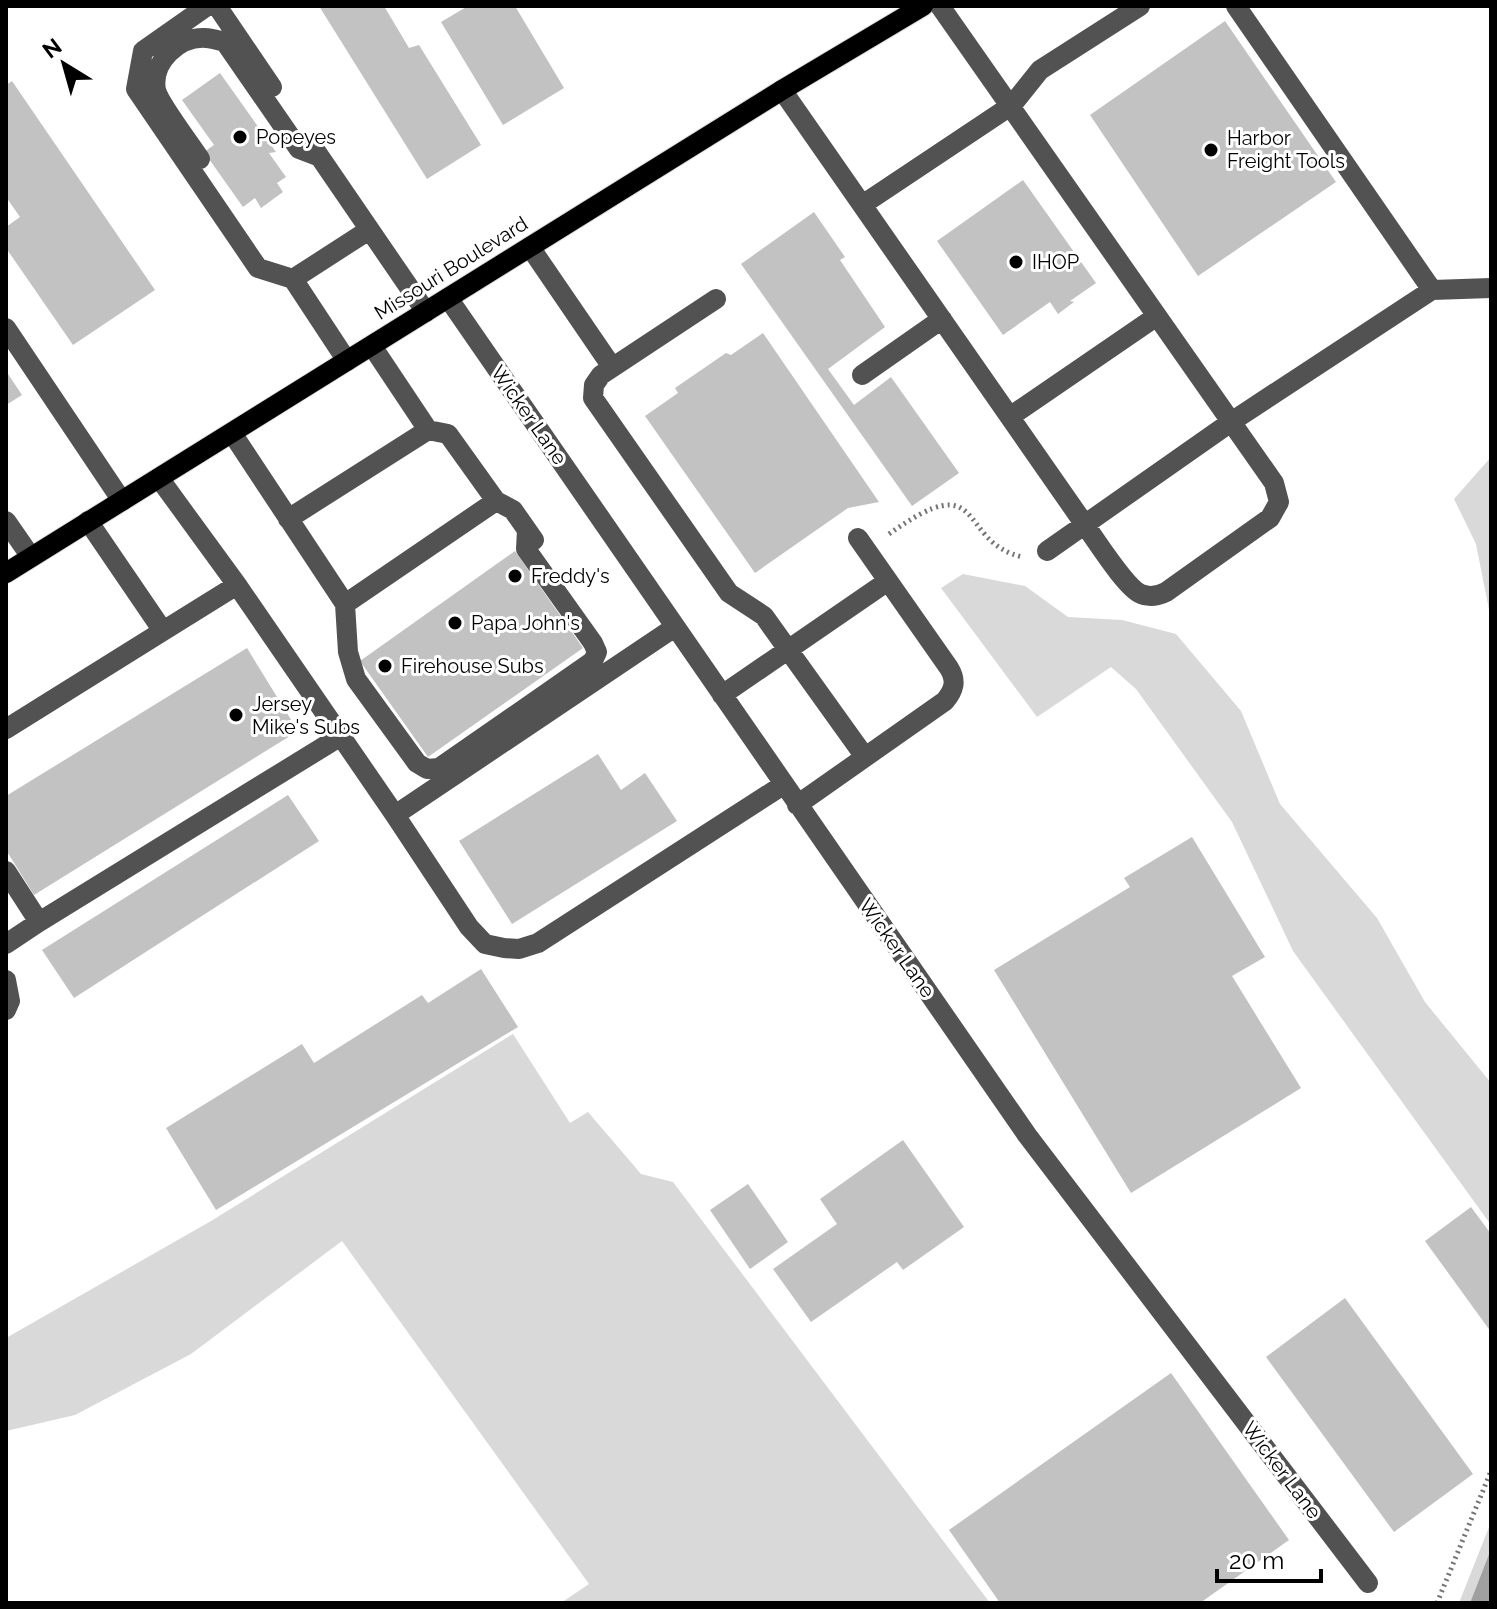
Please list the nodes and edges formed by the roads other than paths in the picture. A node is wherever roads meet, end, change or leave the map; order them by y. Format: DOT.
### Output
graph roads {
  1 [pos="207,6"];
  2 [pos="217,6"];
  3 [pos="923,6"];
  4 [pos="940,6"];
  5 [pos="1140,6"];
  6 [pos="1236,6"];
  7 [pos="782,90"];
  8 [pos="1012,105"];
  9 [pos="320,157"];
  10 [pos="862,205"];
  11 [pos="369,230"];
  12 [pos="244,247"];
  13 [pos="530,247"];
  14 [pos="293,279"];
  15 [pos="1491,288"];
  16 [pos="1432,290"];
  17 [pos="448,298"];
  18 [pos="716,299"];
  19 [pos="426,312"];
  20 [pos="1157,316"];
  21 [pos="942,319"];
  22 [pos="6,328"];
  23 [pos="372,346"];
  24 [pos="347,361"];
  25 [pos="612,367"];
  26 [pos="862,375"];
  27 [pos="1011,416"];
  28 [pos="1231,422"];
  29 [pos="428,430"];
  30 [pos="232,433"];
  31 [pos="159,478"];
  32 [pos="122,501"];
  33 [pos="496,501"];
  34 [pos="288,519"];
  35 [pos="6,521"];
  36 [pos="88,521"];
  37 [pos="1085,525"];
  38 [pos="527,530"];
  39 [pos="862,544"];
  40 [pos="1047,551"];
  41 [pos="31,557"];
  42 [pos="6,573"];
  43 [pos="888,581"];
  44 [pos="237,585"];
  45 [pos="345,604"];
  46 [pos="675,627"];
  47 [pos="163,631"];
  48 [pos="788,650"];
  49 [pos="620,662"];
  50 [pos="722,695"];
  51 [pos="6,729"];
  52 [pos="341,736"];
  53 [pos="865,757"];
  54 [pos="783,785"];
  55 [pos="797,805"];
  56 [pos="395,815"];
  57 [pos="6,871"];
  58 [pos="39,922"];
  59 [pos="6,944"];
  60 [pos="6,980"];
  61 [pos="6,1010"];
  62 [pos="1368,1583"];
  1 -- 12 [label="street"];
  2 -- 9 [label="street"];
  3 -- 7 [label="main road, Missouri Boulevard"];
  4 -- 8 [label="street"];
  5 -- 8 [label="street"];
  6 -- 16 [label="street"];
  7 -- 10 [label="street"];
  7 -- 13 [label="main road, Missouri Boulevard"];
  8 -- 10 [label="street"];
  8 -- 20 [label="street"];
  9 -- 11 [label="street"];
  9 -- 12 [label="street"];
  10 -- 21 [label="street"];
  11 -- 14 [label="street"];
  11 -- 19 [label="street"];
  12 -- 14 [label="street"];
  13 -- 17 [label="main road, Missouri Boulevard"];
  13 -- 25 [label="street"];
  14 -- 24 [label="street"];
  15 -- 16 [label="street"];
  16 -- 28 [label="street"];
  17 -- 19 [label="main road, Missouri Boulevard"];
  17 -- 46 [label="street, Wicker Lane"];
  18 -- 25 [label="street"];
  19 -- 23 [label="main road, Missouri Boulevard"];
  20 -- 27 [label="street"];
  20 -- 28 [label="street"];
  21 -- 26 [label="street"];
  21 -- 27 [label="street"];
  22 -- 32 [label="street"];
  23 -- 24 [label="main road, Missouri Boulevard"];
  23 -- 29 [label="street"];
  24 -- 30 [label="main road, Missouri Boulevard"];
  25 -- 48 [label="street"];
  27 -- 37 [label="street"];
  28 -- 37 [label="street"];
  28 -- 37 [label="street"];
  29 -- 33 [label="street"];
  29 -- 34 [label="street"];
  30 -- 31 [label="main road, Missouri Boulevard"];
  30 -- 34 [label="street"];
  31 -- 32 [label="main road, Missouri Boulevard"];
  31 -- 44 [label="street"];
  32 -- 36 [label="main road, Missouri Boulevard"];
  33 -- 38 [label="street"];
  33 -- 45 [label="street"];
  34 -- 45 [label="street"];
  35 -- 41 [label="street"];
  36 -- 41 [label="main road, Missouri Boulevard"];
  36 -- 47 [label="street"];
  37 -- 40 [label="street"];
  38 -- 45 [label="street"];
  38 -- 49 [label="street"];
  39 -- 43 [label="street"];
  41 -- 42 [label="main road, Missouri Boulevard"];
  43 -- 48 [label="street"];
  43 -- 53 [label="street"];
  44 -- 47 [label="street"];
  44 -- 52 [label="street"];
  46 -- 49 [label="street"];
  46 -- 50 [label="street, Wicker Lane"];
  47 -- 51 [label="street"];
  48 -- 50 [label="street"];
  48 -- 53 [label="street"];
  49 -- 56 [label="street"];
  50 -- 54 [label="street, Wicker Lane"];
  52 -- 56 [label="street"];
  52 -- 58 [label="street"];
  53 -- 55 [label="street"];
  54 -- 55 [label="street, Wicker Lane"];
  54 -- 56 [label="street"];
  55 -- 62 [label="street, Wicker Lane"];
  57 -- 58 [label="street"];
  58 -- 59 [label="street"];
  60 -- 61 [label="street"];
}
